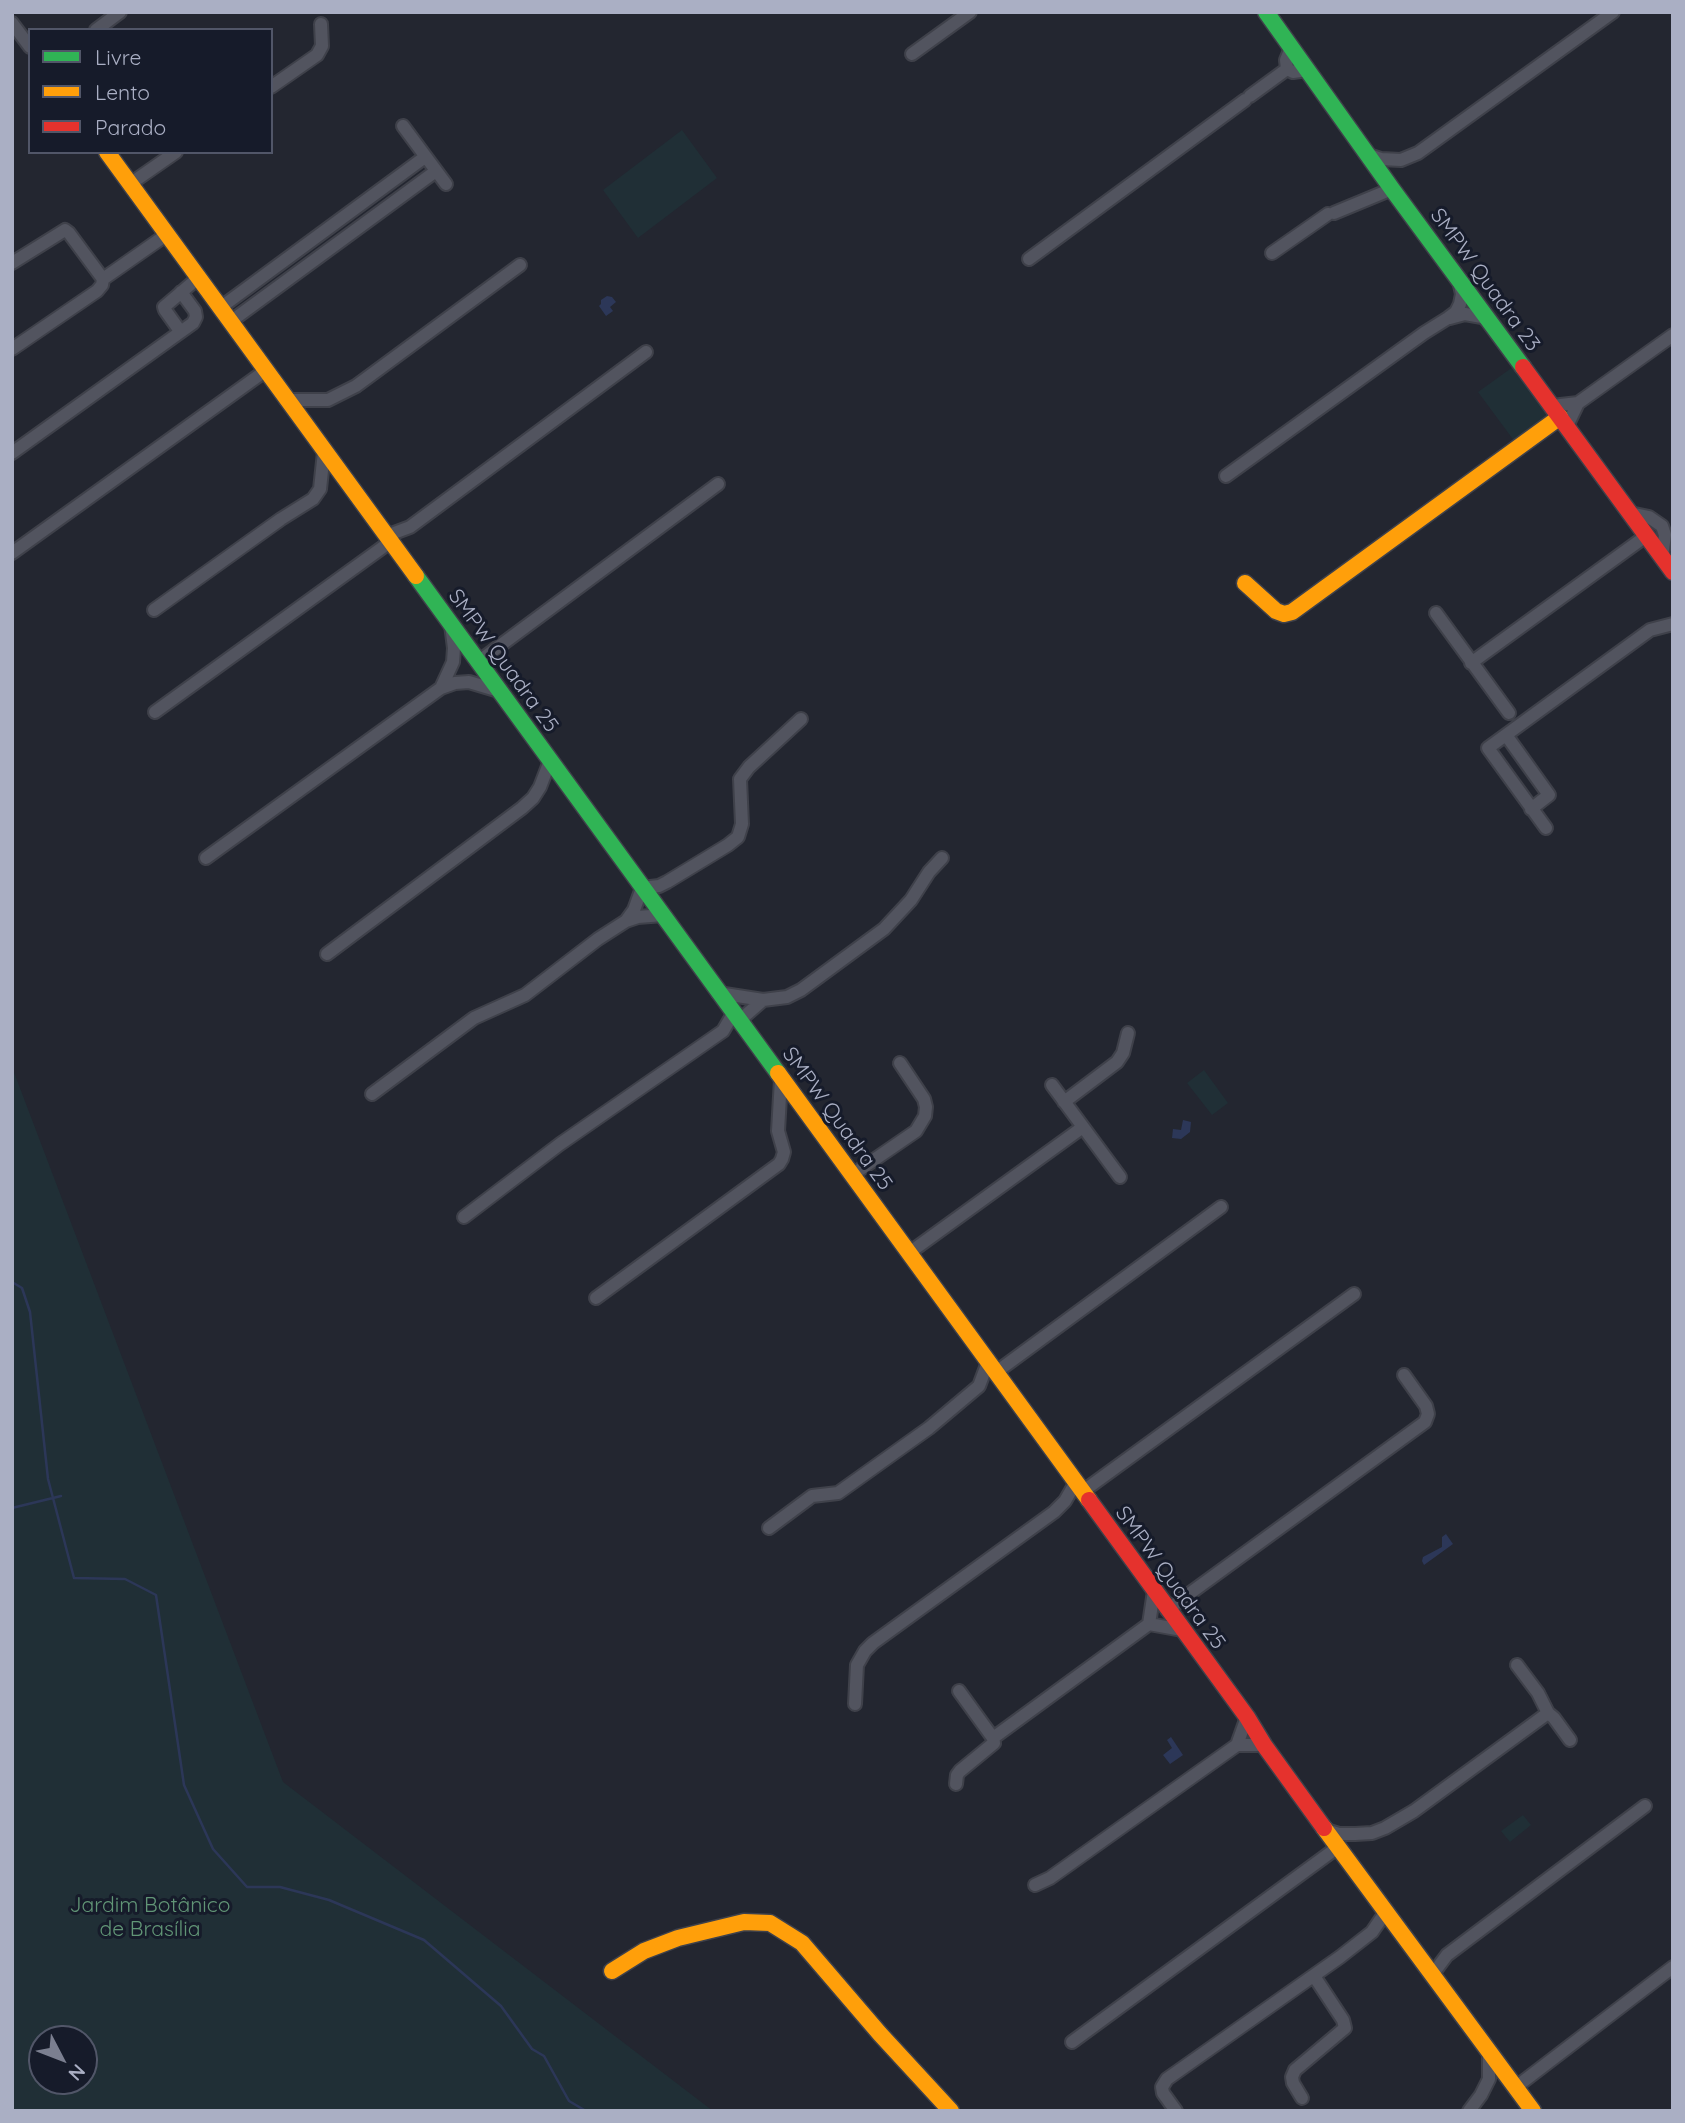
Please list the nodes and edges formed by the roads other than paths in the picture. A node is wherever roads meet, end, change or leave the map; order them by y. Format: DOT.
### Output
graph roads {
  1 [pos="120,12"];
  2 [pos="970,12"];
  3 [pos="1266,12"];
  4 [pos="1613,12"];
  5 [pos="12,23"];
  6 [pos="321,24"];
  7 [pos="99,28"];
  8 [pos="28,44"];
  9 [pos="1291,48"];
  10 [pos="912,54"];
  11 [pos="1287,68"];
  12 [pos="1307,70"];
  13 [pos="273,86"];
  14 [pos="403,126"];
  15 [pos="108,154"];
  16 [pos="173,154"];
  17 [pos="1369,155"];
  18 [pos="425,157"];
  19 [pos="436,171"];
  20 [pos="130,184"];
  21 [pos="446,184"];
  22 [pos="1392,189"];
  23 [pos="344,217"];
  24 [pos="354,231"];
  25 [pos="166,235"];
  26 [pos="1272,253"];
  27 [pos="1028,259"];
  28 [pos="12,263"];
  29 [pos="520,265"];
  30 [pos="1457,276"];
  31 [pos="198,278"];
  32 [pos="103,279"];
  33 [pos="259,279"];
  34 [pos="181,292"];
  35 [pos="269,294"];
  36 [pos="220,308"];
  37 [pos="1448,318"];
  38 [pos="230,322"];
  39 [pos="1489,322"];
  40 [pos="180,331"];
  41 [pos="1673,335"];
  42 [pos="12,349"];
  43 [pos="646,352"];
  44 [pos="265,370"];
  45 [pos="286,400"];
  46 [pos="1578,403"];
  47 [pos="1560,416"];
  48 [pos="324,452"];
  49 [pos="12,453"];
  50 [pos="1226,476"];
  51 [pos="718,484"];
  52 [pos="1630,513"];
  53 [pos="1673,517"];
  54 [pos="1662,526"];
  55 [pos="1647,536"];
  56 [pos="391,542"];
  57 [pos="12,553"];
  58 [pos="1662,557"];
  59 [pos="1673,572"];
  60 [pos="1245,583"];
  61 [pos="154,610"];
  62 [pos="1436,613"];
  63 [pos="1673,624"];
  64 [pos="451,625"];
  65 [pos="478,662"];
  66 [pos="1471,663"];
  67 [pos="441,688"];
  68 [pos="499,691"];
  69 [pos="155,712"];
  70 [pos="1509,713"];
  71 [pos="801,719"];
  72 [pos="1506,735"];
  73 [pos="550,761"];
  74 [pos="1531,809"];
  75 [pos="1546,828"];
  76 [pos="206,858"];
  77 [pos="942,858"];
  78 [pos="642,888"];
  79 [pos="663,915"];
  80 [pos="626,921"];
  81 [pos="327,954"];
  82 [pos="718,993"];
  83 [pos="763,1000"];
  84 [pos="738,1020"];
  85 [pos="1128,1033"];
  86 [pos="900,1063"];
  87 [pos="782,1079"];
  88 [pos="1052,1085"];
  89 [pos="372,1094"];
  90 [pos="1064,1102"];
  91 [pos="1083,1127"];
  92 [pos="852,1175"];
  93 [pos="1120,1177"];
  94 [pos="1221,1207"];
  95 [pos="464,1217"];
  96 [pos="909,1253"];
  97 [pos="1354,1294"];
  98 [pos="596,1298"];
  99 [pos="995,1373"];
  100 [pos="1404,1376"];
  101 [pos="979,1386"];
  102 [pos="1079,1487"];
  103 [pos="769,1528"];
  104 [pos="1154,1591"];
  105 [pos="1167,1610"];
  106 [pos="1149,1624"];
  107 [pos="1182,1630"];
  108 [pos="1517,1665"];
  109 [pos="959,1691"];
  110 [pos="855,1704"];
  111 [pos="1548,1713"];
  112 [pos="1247,1717"];
  113 [pos="993,1738"];
  114 [pos="1570,1740"];
  115 [pos="1237,1745"];
  116 [pos="1264,1745"];
  117 [pos="956,1784"];
  118 [pos="1645,1806"];
  119 [pos="1326,1830"];
  120 [pos="1338,1847"];
  121 [pos="1035,1885"];
  122 [pos="1385,1913"];
  123 [pos="1397,1928"];
  124 [pos="1372,1932"];
  125 [pos="1673,1968"];
  126 [pos="1427,1970"];
  127 [pos="612,1971"];
  128 [pos="1314,1976"];
  129 [pos="1072,2042"];
  130 [pos="1489,2054"];
  131 [pos="1516,2087"];
  132 [pos="1302,2098"];
  133 [pos="951,2111"];
  134 [pos="1176,2111"];
  135 [pos="1469,2111"];
  136 [pos="1533,2111"];
  1 -- 7 [label="street"];
  2 -- 10 [label="street"];
  3 -- 9 [label="street, SMPW Quadra 23"];
  4 -- 17 [label="street"];
  5 -- 8 [label="street"];
  6 -- 13 [label="street"];
  9 -- 11 [label="street"];
  9 -- 12 [label="street, SMPW Quadra 23"];
  11 -- 12 [label="street"];
  11 -- 27 [label="street"];
  12 -- 17 [label="street, SMPW Quadra 23"];
  14 -- 18 [label="street"];
  15 -- 20 [label="street, SMPW Quadra 25"];
  16 -- 20 [label="street"];
  17 -- 22 [label="street, SMPW Quadra 23"];
  18 -- 19 [label="street"];
  18 -- 23 [label="street"];
  19 -- 21 [label="street"];
  19 -- 24 [label="street"];
  20 -- 25 [label="street, SMPW Quadra 25"];
  22 -- 26 [label="street"];
  22 -- 30 [label="street, SMPW Quadra 23"];
  23 -- 24 [label="street"];
  23 -- 33 [label="street"];
  24 -- 35 [label="street"];
  25 -- 31 [label="street, SMPW Quadra 25"];
  25 -- 32 [label="street"];
  28 -- 32 [label="street"];
  29 -- 45 [label="street"];
  30 -- 37 [label="street"];
  30 -- 39 [label="street, SMPW Quadra 23"];
  31 -- 34 [label="street"];
  31 -- 36 [label="street, SMPW Quadra 25"];
  32 -- 42 [label="street"];
  33 -- 35 [label="street"];
  33 -- 36 [label="street"];
  34 -- 40 [label="street"];
  34 -- 40 [label="street"];
  35 -- 38 [label="street"];
  36 -- 38 [label="street, SMPW Quadra 25"];
  37 -- 39 [label="street"];
  37 -- 50 [label="street"];
  38 -- 44 [label="street, SMPW Quadra 25"];
  39 -- 47 [label="street, SMPW Quadra 23"];
  40 -- 49 [label="street"];
  41 -- 46 [label="street"];
  43 -- 56 [label="street"];
  44 -- 45 [label="street, SMPW Quadra 25"];
  44 -- 57 [label="street"];
  45 -- 48 [label="street, SMPW Quadra 25"];
  46 -- 47 [label="street"];
  46 -- 47 [label="street"];
  47 -- 52 [label="street, SMPW Quadra 23"];
  47 -- 60 [label="street"];
  48 -- 56 [label="street, SMPW Quadra 25"];
  48 -- 61 [label="street"];
  51 -- 65 [label="street"];
  52 -- 54 [label="street"];
  52 -- 55 [label="street, SMPW Quadra 23"];
  53 -- 54 [label="street"];
  54 -- 58 [label="street"];
  55 -- 58 [label="street, SMPW Quadra 23"];
  55 -- 66 [label="street"];
  56 -- 64 [label="street, SMPW Quadra 25"];
  56 -- 69 [label="street"];
  58 -- 59 [label="street, SMPW Quadra 23"];
  62 -- 66 [label="street"];
  63 -- 72 [label="street"];
  64 -- 65 [label="street, SMPW Quadra 25"];
  64 -- 67 [label="street"];
  65 -- 68 [label="street, SMPW Quadra 25"];
  66 -- 70 [label="street"];
  67 -- 68 [label="street"];
  67 -- 76 [label="street"];
  68 -- 73 [label="street, SMPW Quadra 25"];
  71 -- 78 [label="street"];
  72 -- 74 [label="street"];
  72 -- 74 [label="street"];
  73 -- 78 [label="street, SMPW Quadra 25"];
  73 -- 81 [label="street"];
  74 -- 75 [label="street"];
  77 -- 83 [label="street"];
  78 -- 79 [label="street, SMPW Quadra 25"];
  78 -- 80 [label="street"];
  79 -- 80 [label="street"];
  79 -- 82 [label="street, SMPW Quadra 25"];
  80 -- 89 [label="street"];
  82 -- 83 [label="street"];
  82 -- 84 [label="street, SMPW Quadra 25"];
  83 -- 84 [label="street"];
  84 -- 87 [label="street, SMPW Quadra 25"];
  84 -- 95 [label="street"];
  85 -- 90 [label="street"];
  86 -- 92 [label="street"];
  87 -- 92 [label="street, SMPW Quadra 25"];
  87 -- 98 [label="street"];
  88 -- 90 [label="street"];
  90 -- 91 [label="street"];
  91 -- 93 [label="street"];
  91 -- 96 [label="street"];
  92 -- 96 [label="street, SMPW Quadra 25"];
  94 -- 99 [label="street"];
  96 -- 99 [label="street, SMPW Quadra 25"];
  97 -- 102 [label="street"];
  99 -- 101 [label="street"];
  99 -- 101 [label="street"];
  99 -- 102 [label="street, SMPW Quadra 25"];
  100 -- 105 [label="street"];
  101 -- 103 [label="street"];
  102 -- 104 [label="street, SMPW Quadra 25"];
  102 -- 110 [label="street"];
  104 -- 105 [label="street, SMPW Quadra 25"];
  104 -- 106 [label="street"];
  105 -- 107 [label="street, SMPW Quadra 25"];
  106 -- 107 [label="street"];
  106 -- 113 [label="street"];
  107 -- 112 [label="street, SMPW Quadra 25"];
  108 -- 111 [label="street"];
  109 -- 113 [label="street"];
  111 -- 114 [label="street"];
  111 -- 119 [label="street"];
  112 -- 115 [label="street"];
  112 -- 116 [label="street, SMPW Quadra 25"];
  113 -- 117 [label="street"];
  115 -- 116 [label="street"];
  115 -- 121 [label="street"];
  116 -- 119 [label="street, SMPW Quadra 25"];
  118 -- 126 [label="street"];
  119 -- 120 [label="street, SMPW Quadra 25"];
  120 -- 122 [label="street, SMPW Quadra 25"];
  120 -- 129 [label="street"];
  122 -- 123 [label="street, SMPW Quadra 25"];
  122 -- 124 [label="street"];
  123 -- 124 [label="street"];
  123 -- 126 [label="street, SMPW Quadra 25"];
  124 -- 128 [label="street"];
  125 -- 131 [label="street"];
  126 -- 130 [label="street, SMPW Quadra 25"];
  127 -- 133 [label="street"];
  128 -- 132 [label="street"];
  128 -- 134 [label="street"];
  130 -- 131 [label="street, SMPW Quadra 25"];
  130 -- 135 [label="street"];
  131 -- 136 [label="street, SMPW Quadra 25"];
}
